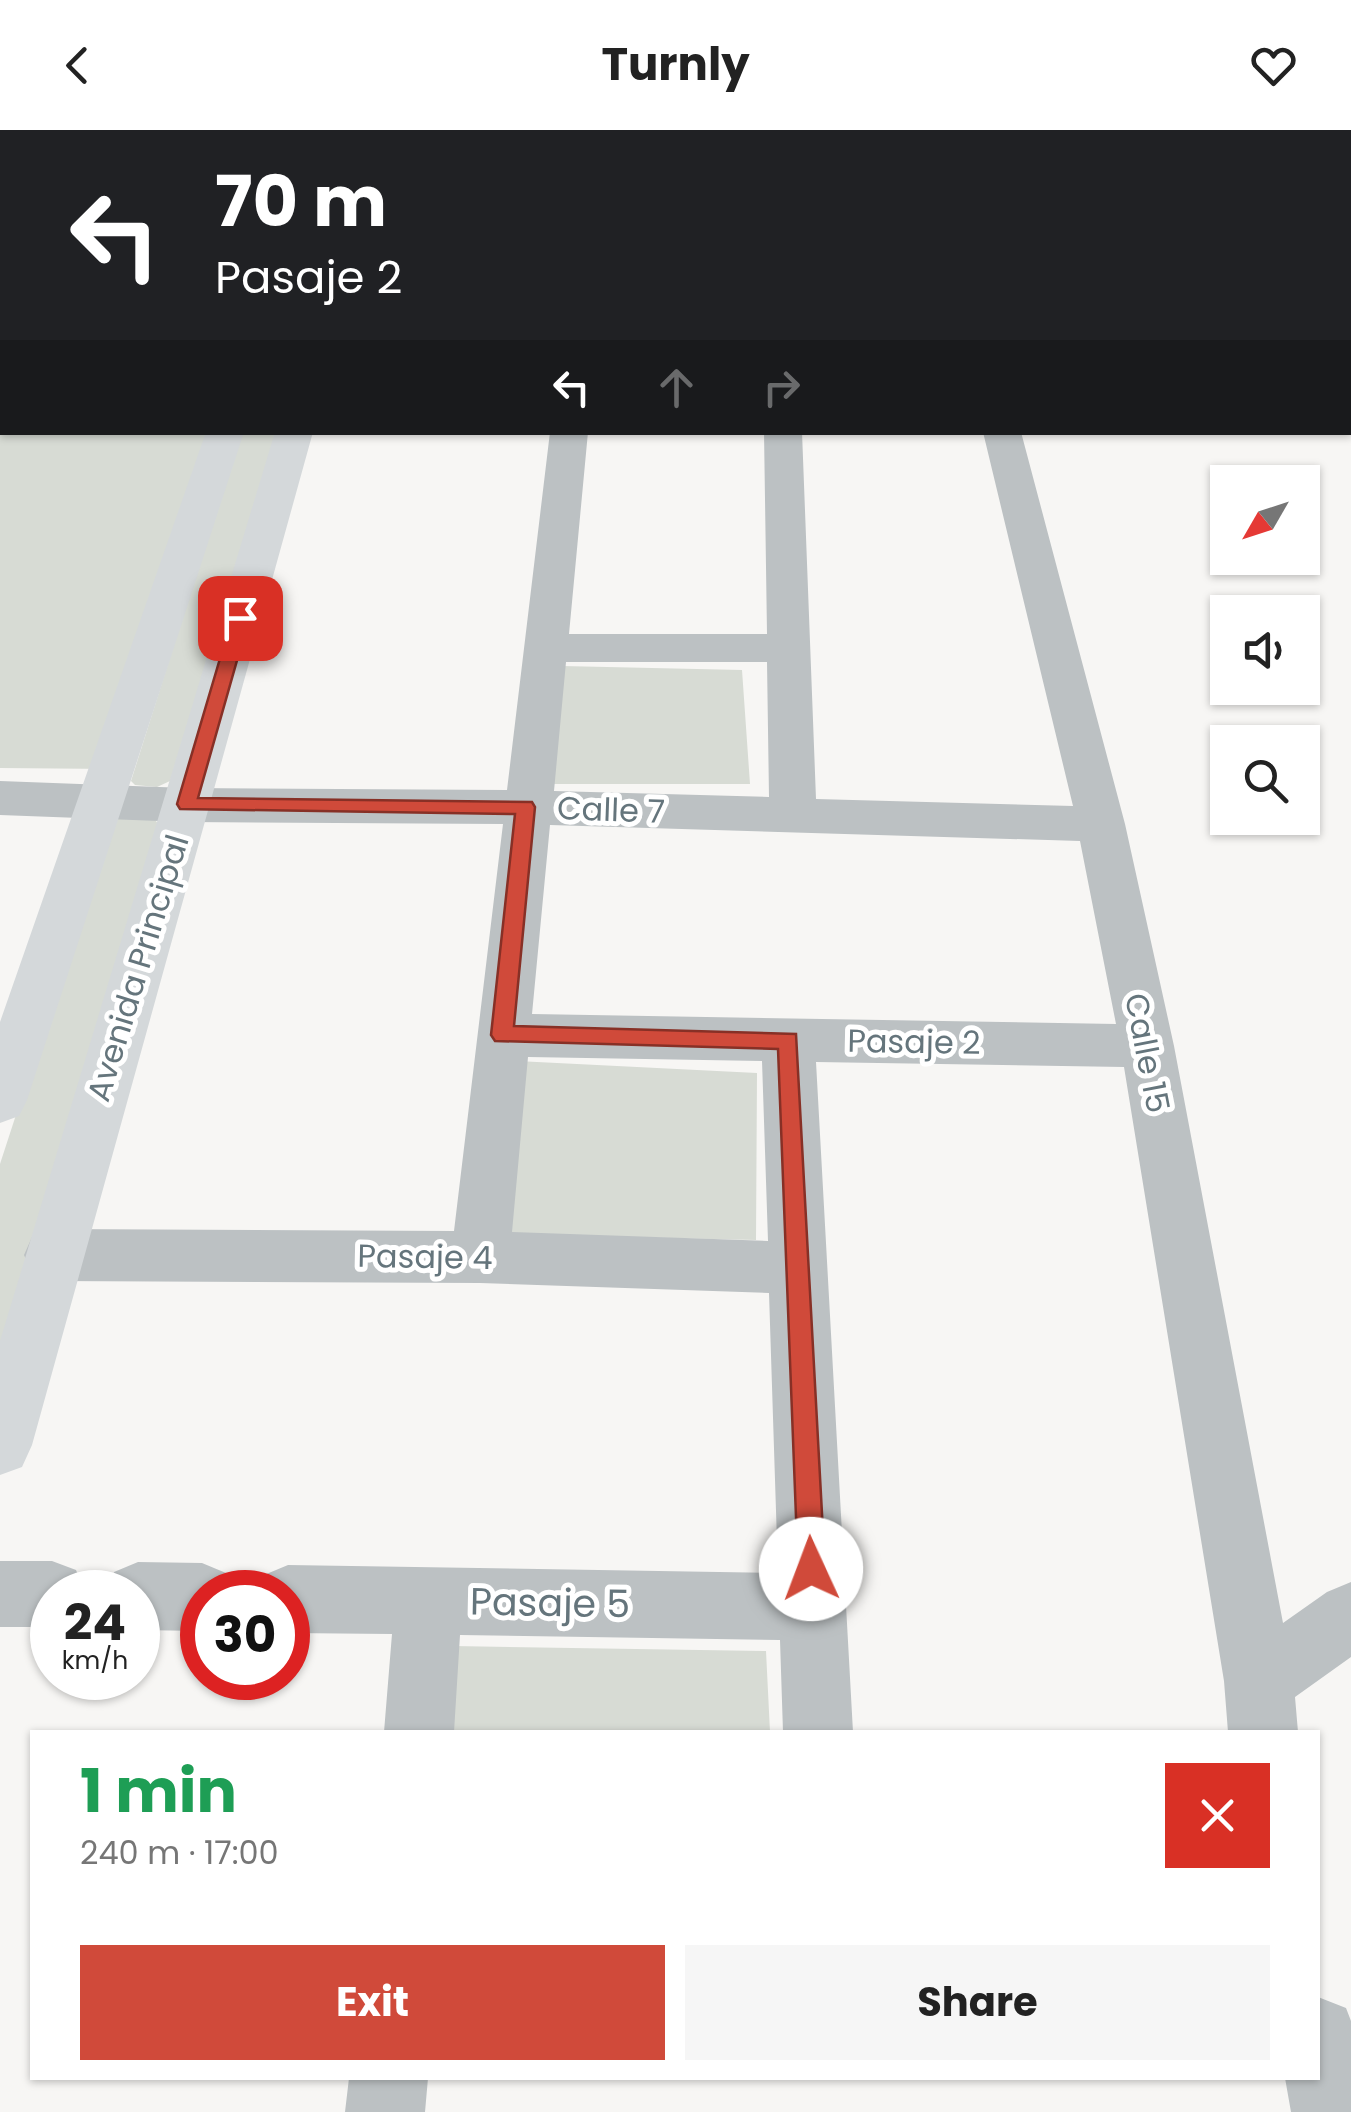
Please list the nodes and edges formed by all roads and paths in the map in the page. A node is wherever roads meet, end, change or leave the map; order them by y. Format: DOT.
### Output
graph roads {
  1 [pos="224,435"];
  2 [pos="293,435"];
  3 [pos="568,435"];
  4 [pos="783,435"];
  5 [pos="1003,435"];
  6 [pos="544,648"];
  7 [pos="789,648"];
  8 [pos="0,798"];
  9 [pos="102,803"];
  10 [pos="186,804"];
  11 [pos="526,807"];
  12 [pos="793,817"];
  13 [pos="1101,824"];
  14 [pos="502,1035"];
  15 [pos="788,1040"];
  16 [pos="1147,1046"];
  17 [pos="0,1100"];
  18 [pos="52,1254"];
  19 [pos="480,1257"];
  20 [pos="798,1268"];
  21 [pos="0,1445"];
  22 [pos="0,1594"];
  23 [pos="30,1594"];
  24 [pos="310,1599"];
  25 [pos="429,1602"];
  26 [pos="813,1607"];
  27 [pos="1351,1616"];
  28 [pos="1261,1707"];
  29 [pos="418,1730"];
  30 [pos="818,1730"];
  31 [pos="1320,2047"];
  32 [pos="389,2080"];
  33 [pos="385,2112"];
  34 [pos="1332,2112"];
  1 -- 9 [label="street"];
  2 -- 10 [label="street, Avenida Principal"];
  3 -- 6 [label="street"];
  4 -- 7 [label="street"];
  5 -- 13 [label="street, Calle 15"];
  6 -- 7 [label="street"];
  6 -- 11 [label="street"];
  7 -- 12 [label="street"];
  8 -- 9 [label="street, Calle 7"];
  9 -- 10 [label="street, Calle 7"];
  9 -- 17 [label="street"];
  10 -- 11 [label="street, Calle 7"];
  10 -- 18 [label="street, Avenida Principal"];
  11 -- 12 [label="street, Calle 7"];
  11 -- 14 [label="street"];
  12 -- 13 [label="street, Calle 7"];
  13 -- 16 [label="street, Calle 15"];
  14 -- 15 [label="street, Pasaje 2"];
  14 -- 19 [label="street"];
  15 -- 16 [label="street, Pasaje 2"];
  15 -- 20 [label="street"];
  16 -- 28 [label="street, Calle 15"];
  18 -- 19 [label="street, Pasaje 4"];
  18 -- 21 [label="street, Avenida Principal"];
  19 -- 20 [label="street, Pasaje 4"];
  20 -- 26 [label="street"];
  22 -- 23 [label="street"];
  24 -- 25 [label="street, Pasaje 5"];
  25 -- 26 [label="street, Pasaje 5"];
  25 -- 29 [label="street"];
  26 -- 30 [label="street"];
  27 -- 28 [label="street, Calle 15"];
  31 -- 34 [label="street"];
  32 -- 33 [label="street"];
}
